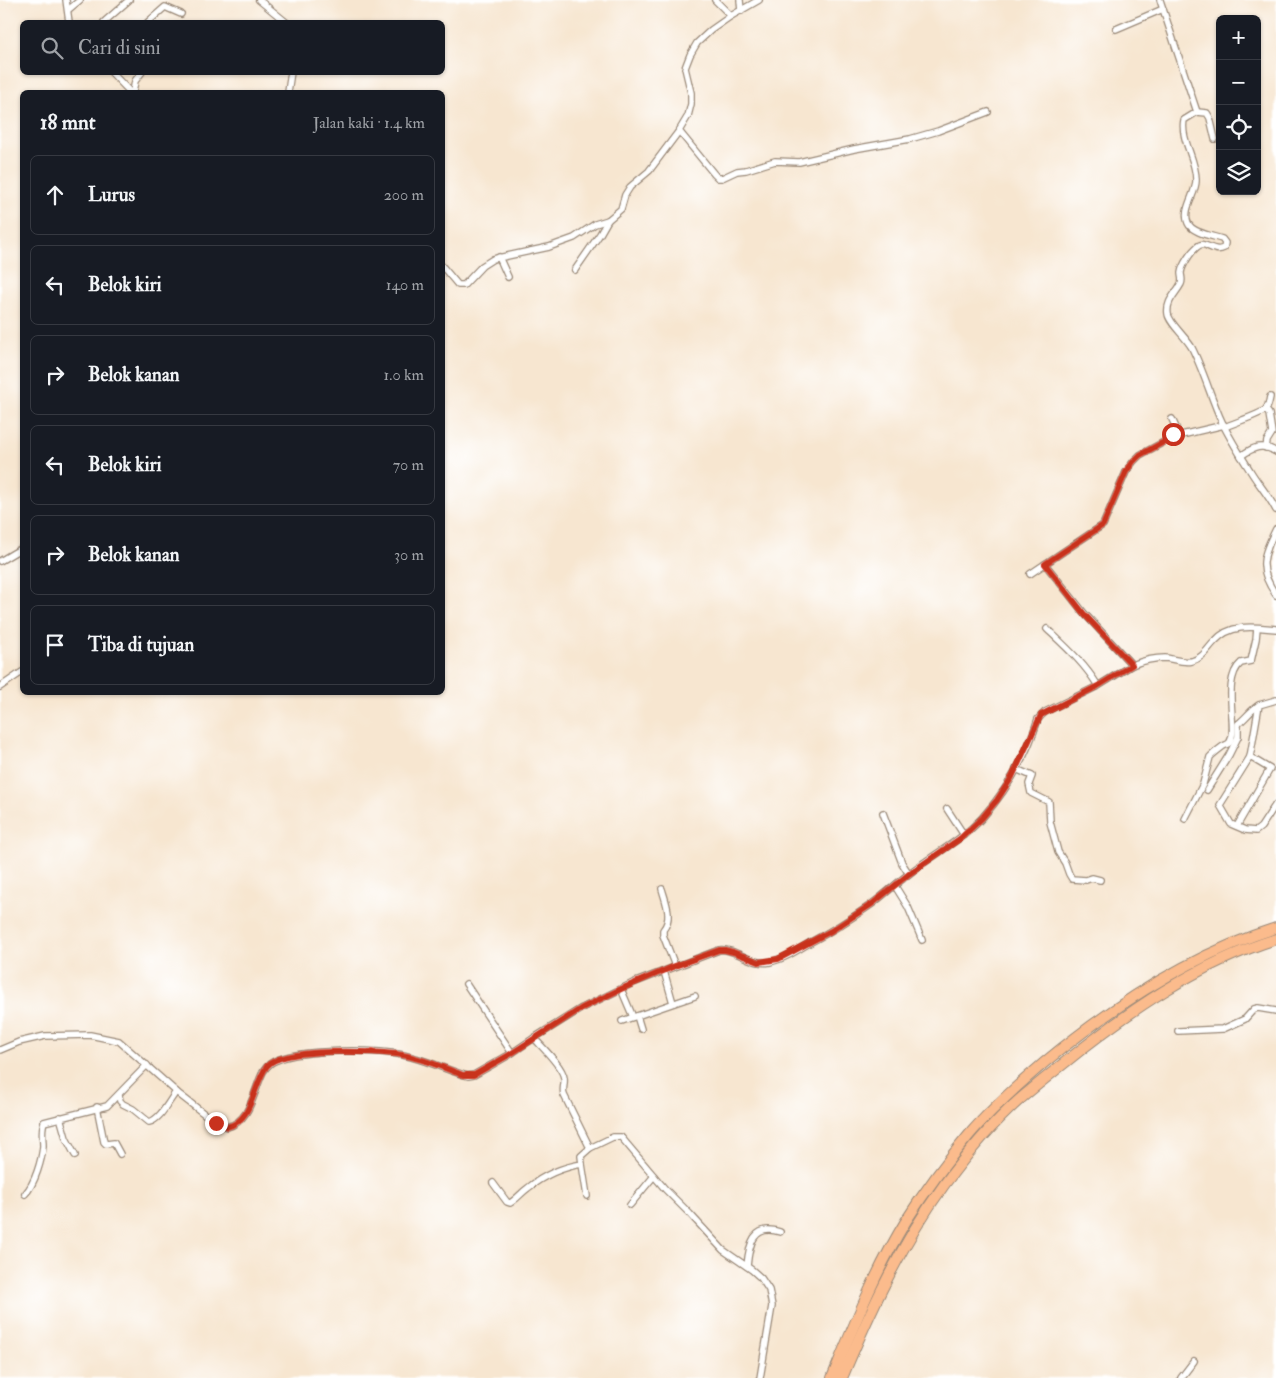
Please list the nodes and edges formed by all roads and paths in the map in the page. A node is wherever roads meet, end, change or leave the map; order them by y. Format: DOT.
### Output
graph roads {
  1 [pos="66,0"];
  2 [pos="80,0"];
  3 [pos="129,0"];
  4 [pos="259,0"];
  5 [pos="715,0"];
  6 [pos="740,0"];
  7 [pos="759,0"];
  8 [pos="1160,0"];
  9 [pos="1163,9"];
  10 [pos="68,10"];
  11 [pos="741,11"];
  12 [pos="181,14"];
  13 [pos="731,16"];
  14 [pos="69,20"];
  15 [pos="106,20"];
  16 [pos="150,20"];
  17 [pos="284,20"];
  18 [pos="1116,30"];
  19 [pos="114,75"];
  20 [pos="140,75"];
  21 [pos="291,75"];
  22 [pos="130,90"];
  23 [pos="133,90"];
  24 [pos="288,90"];
  25 [pos="988,112"];
  26 [pos="1197,112"];
  27 [pos="679,130"];
  28 [pos="1215,139"];
  29 [pos="608,220"];
  30 [pos="499,257"];
  31 [pos="445,269"];
  32 [pos="575,270"];
  33 [pos="508,277"];
  34 [pos="1270,397"];
  35 [pos="1266,410"];
  36 [pos="1172,419"];
  37 [pos="1224,426"];
  38 [pos="1173,437"];
  39 [pos="1266,448"];
  40 [pos="1276,452"];
  41 [pos="1241,456"];
  42 [pos="1276,510"];
  43 [pos="1276,529"];
  44 [pos="20,549"];
  45 [pos="0,561"];
  46 [pos="1045,564"];
  47 [pos="1030,574"];
  48 [pos="1276,595"];
  49 [pos="1257,628"];
  50 [pos="1047,629"];
  51 [pos="1276,629"];
  52 [pos="1132,665"];
  53 [pos="20,673"];
  54 [pos="1098,686"];
  55 [pos="0,687"];
  56 [pos="1276,700"];
  57 [pos="1259,705"];
  58 [pos="1250,757"];
  59 [pos="1016,769"];
  60 [pos="1207,790"];
  61 [pos="1276,804"];
  62 [pos="947,809"];
  63 [pos="883,813"];
  64 [pos="1185,819"];
  65 [pos="1236,826"];
  66 [pos="964,835"];
  67 [pos="909,874"];
  68 [pos="1100,880"];
  69 [pos="895,886"];
  70 [pos="662,889"];
  71 [pos="1276,928"];
  72 [pos="1276,939"];
  73 [pos="922,940"];
  74 [pos="675,966"];
  75 [pos="664,971"];
  76 [pos="466,984"];
  77 [pos="621,989"];
  78 [pos="695,996"];
  79 [pos="673,1004"];
  80 [pos="1276,1011"];
  81 [pos="635,1016"];
  82 [pos="622,1021"];
  83 [pos="641,1029"];
  84 [pos="1178,1031"];
  85 [pos="534,1038"];
  86 [pos="0,1050"];
  87 [pos="512,1053"];
  88 [pos="147,1065"];
  89 [pos="176,1092"];
  90 [pos="119,1095"];
  91 [pos="97,1107"];
  92 [pos="60,1117"];
  93 [pos="590,1148"];
  94 [pos="120,1154"];
  95 [pos="75,1155"];
  96 [pos="582,1164"];
  97 [pos="654,1176"];
  98 [pos="494,1183"];
  99 [pos="25,1194"];
  100 [pos="587,1196"];
  101 [pos="630,1204"];
  102 [pos="780,1232"];
  103 [pos="747,1266"];
  104 [pos="1194,1361"];
  105 [pos="760,1378"];
  106 [pos="832,1378"];
  107 [pos="842,1378"];
  108 [pos="1181,1378"];
  1 -- 10 [label="street"];
  2 -- 10 [label="street"];
  3 -- 15 [label="street"];
  4 -- 17 [label="street"];
  5 -- 13 [label="street"];
  6 -- 11 [label="street"];
  7 -- 11 [label="street"];
  8 -- 9 [label="street"];
  9 -- 18 [label="street"];
  9 -- 26 [label="street"];
  10 -- 14 [label="street"];
  11 -- 13 [label="street"];
  12 -- 16 [label="street"];
  13 -- 27 [label="street"];
  19 -- 22 [label="street"];
  20 -- 23 [label="street"];
  21 -- 24 [label="street"];
  25 -- 27 [label="street"];
  26 -- 28 [label="street"];
  26 -- 37 [label="street"];
  27 -- 29 [label="street"];
  29 -- 30 [label="street"];
  29 -- 32 [label="street"];
  30 -- 31 [label="street"];
  30 -- 33 [label="street"];
  34 -- 35 [label="street"];
  35 -- 37 [label="street"];
  35 -- 39 [label="street"];
  36 -- 38 [label="street"];
  37 -- 38 [label="street"];
  37 -- 41 [label="street"];
  38 -- 46 [label="street"];
  39 -- 40 [label="street"];
  39 -- 41 [label="street"];
  41 -- 42 [label="street"];
  43 -- 48 [label="street"];
  44 -- 45 [label="street"];
  46 -- 47 [label="street"];
  46 -- 52 [label="street"];
  49 -- 51 [label="street"];
  49 -- 52 [label="street"];
  49 -- 64 [label="street"];
  50 -- 54 [label="street"];
  52 -- 54 [label="street"];
  53 -- 55 [label="street"];
  54 -- 59 [label="street"];
  56 -- 57 [label="street"];
  57 -- 58 [label="street"];
  57 -- 60 [label="street"];
  58 -- 65 [label="street"];
  58 -- 65 [label="street"];
  59 -- 66 [label="street"];
  59 -- 68 [label="street"];
  61 -- 65 [label="street"];
  62 -- 66 [label="street"];
  63 -- 67 [label="street"];
  66 -- 67 [label="street"];
  67 -- 69 [label="street"];
  69 -- 73 [label="street"];
  69 -- 74 [label="street"];
  70 -- 74 [label="street"];
  71 -- 106 [label="highway"];
  72 -- 107 [label="highway"];
  74 -- 75 [label="street"];
  75 -- 77 [label="street"];
  75 -- 79 [label="street"];
  76 -- 87 [label="street"];
  77 -- 81 [label="street"];
  77 -- 85 [label="street"];
  78 -- 79 [label="street"];
  79 -- 81 [label="street"];
  80 -- 84 [label="street"];
  81 -- 82 [label="street"];
  81 -- 83 [label="street"];
  85 -- 87 [label="street"];
  85 -- 93 [label="street"];
  86 -- 88 [label="street"];
  87 -- 89 [label="street"];
  88 -- 89 [label="street"];
  88 -- 90 [label="street"];
  89 -- 90 [label="street"];
  90 -- 91 [label="street"];
  91 -- 92 [label="street"];
  91 -- 94 [label="street"];
  92 -- 95 [label="street"];
  92 -- 99 [label="street"];
  93 -- 96 [label="street"];
  93 -- 97 [label="street"];
  96 -- 98 [label="street"];
  96 -- 100 [label="street"];
  97 -- 101 [label="street"];
  97 -- 103 [label="street"];
  102 -- 103 [label="street"];
  103 -- 105 [label="street"];
  104 -- 108 [label="street"];
}
